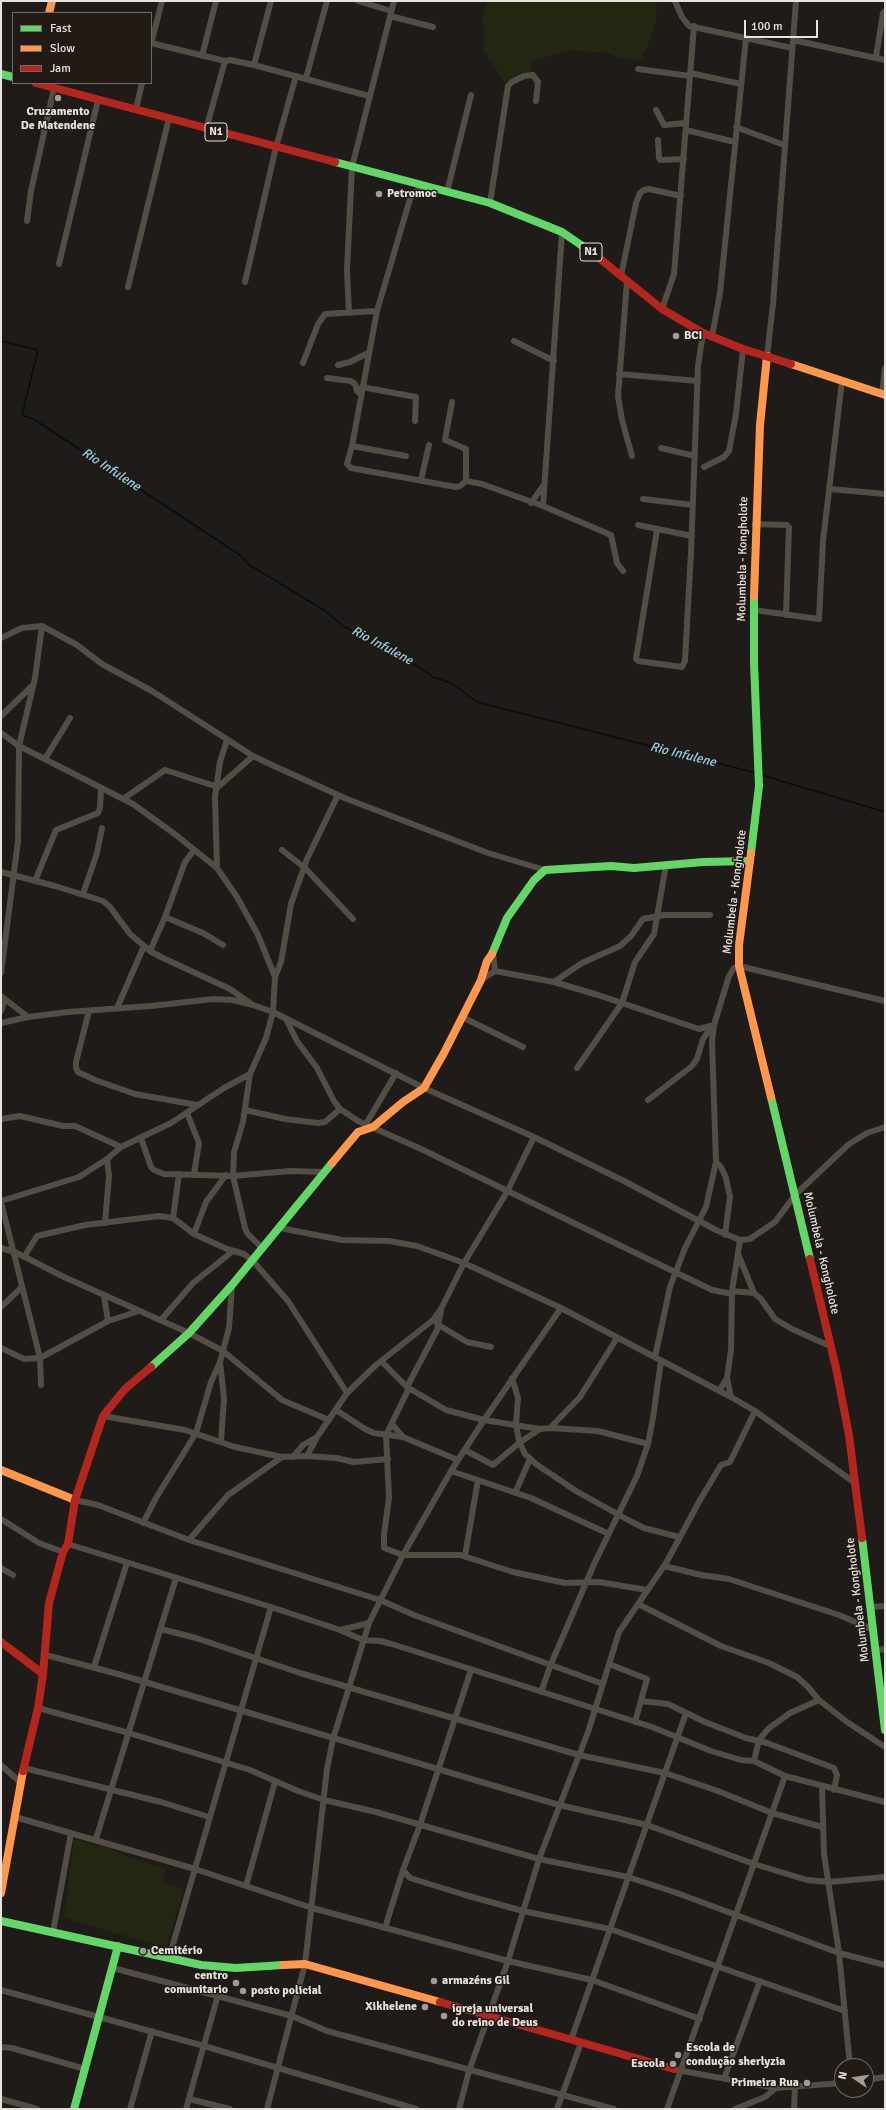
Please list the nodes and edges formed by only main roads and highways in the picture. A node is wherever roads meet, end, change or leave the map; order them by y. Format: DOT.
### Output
graph roads {
  1 [pos="52,1"];
  2 [pos="49,12"];
  3 [pos="1,74"];
  4 [pos="12,77"];
  5 [pos="40,84"];
  6 [pos="767,356"];
  7 [pos="883,395"];
  8 [pos="750,861"];
  9 [pos="1,1470"];
  10 [pos="75,1500"];
  11 [pos="1,1642"];
  12 [pos="43,1674"];
  13 [pos="885,1730"];
  14 [pos="1,1894"];
  15 [pos="1,1921"];
  16 [pos="118,1946"];
  17 [pos="677,2070"];
  18 [pos="74,2109"];
  1 -- 2 [label="main road"];
  3 -- 4 [label="main road"];
  5 -- 6 [label="main road, N1"];
  6 -- 7 [label="main road, N1"];
  6 -- 8 [label="main road, Molumbela - Kongholote"];
  8 -- 10 [label="main road"];
  8 -- 13 [label="main road, Molumbela - Kongholote"];
  9 -- 10 [label="main road"];
  10 -- 12 [label="main road"];
  11 -- 12 [label="main road"];
  12 -- 14 [label="main road"];
  15 -- 16 [label="main road"];
  16 -- 17 [label="main road"];
  16 -- 18 [label="main road"];
}
